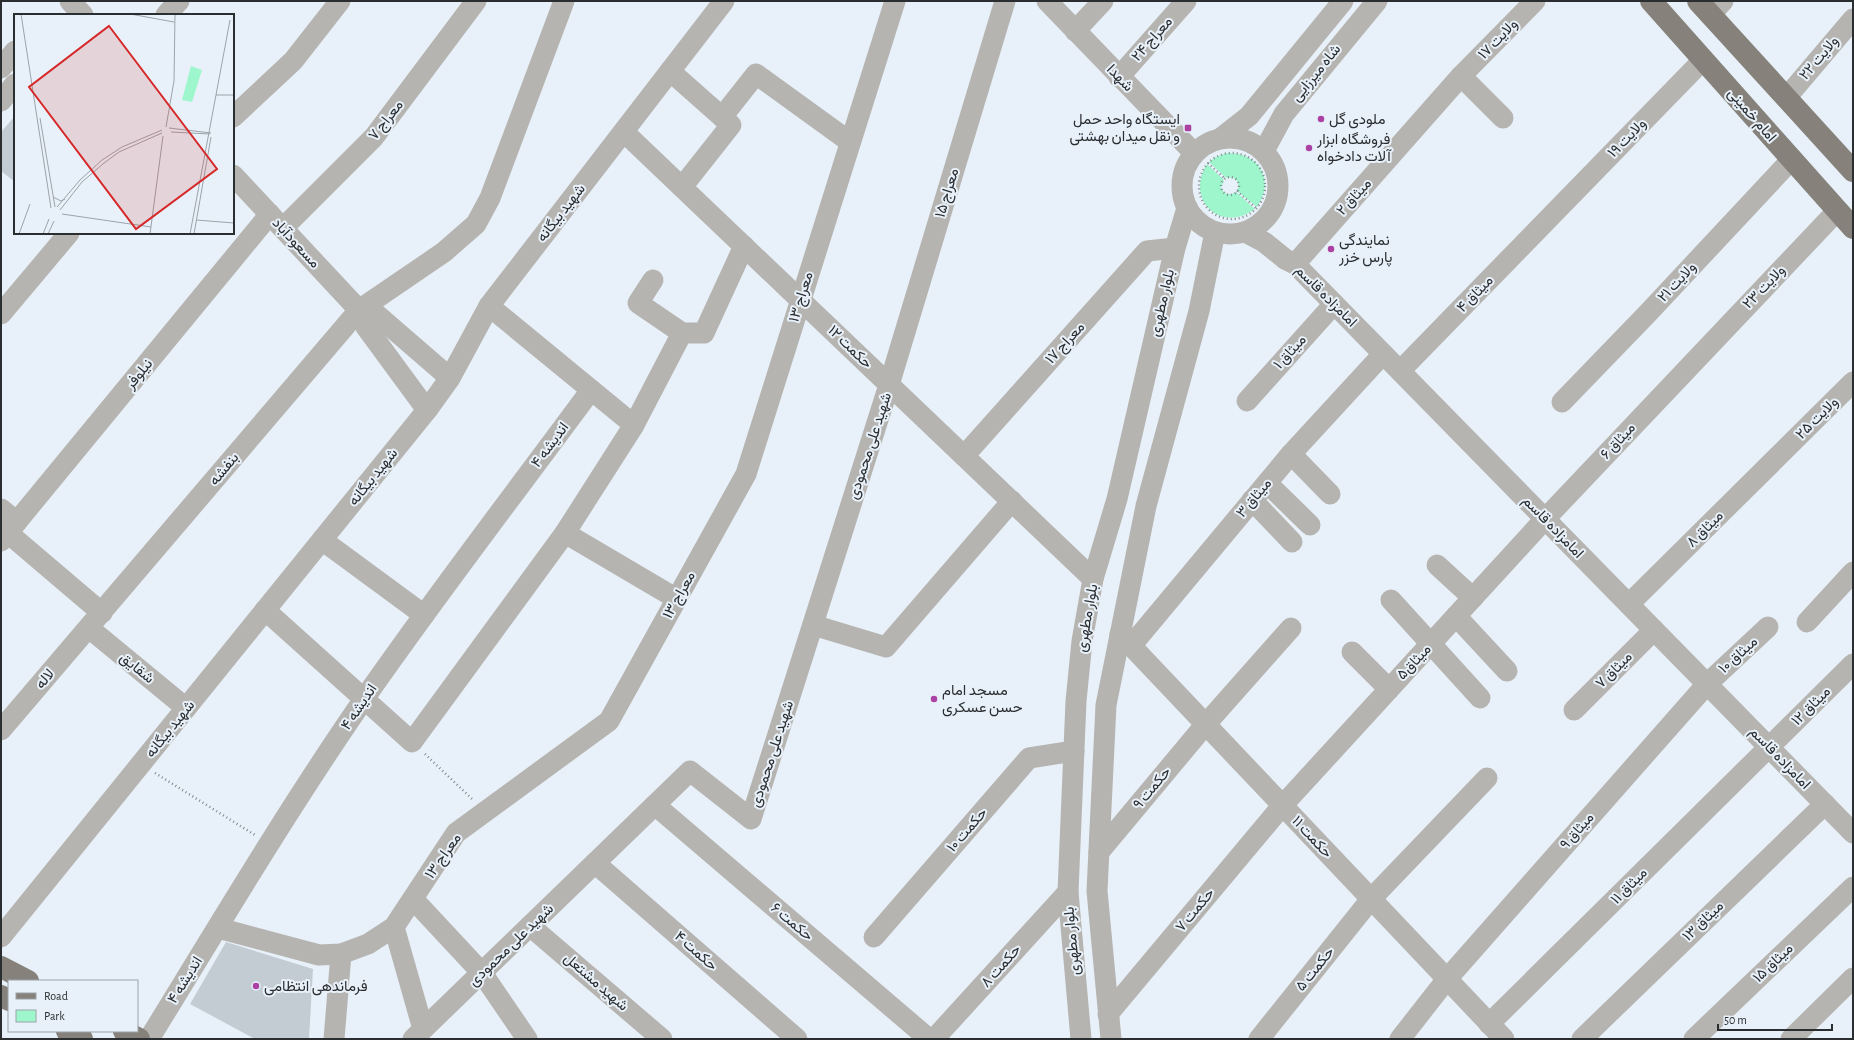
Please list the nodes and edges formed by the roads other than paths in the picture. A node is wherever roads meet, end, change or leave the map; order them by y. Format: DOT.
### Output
graph roads {
  1 [pos="70,1"];
  2 [pos="179,1"];
  3 [pos="340,1"];
  4 [pos="476,1"];
  5 [pos="564,1"];
  6 [pos="724,1"];
  7 [pos="894,1"];
  8 [pos="1005,1"];
  9 [pos="1047,1"];
  10 [pos="1103,1"];
  11 [pos="1186,1"];
  12 [pos="1343,1"];
  13 [pos="1377,1"];
  14 [pos="1535,1"];
  15 [pos="1651,1"];
  16 [pos="1710,6"];
  17 [pos="82,14"];
  18 [pos="167,14"];
  19 [pos="1853,19"];
  20 [pos="1075,31"];
  21 [pos="14,53"];
  22 [pos="1703,60"];
  23 [pos="1,68"];
  24 [pos="670,71"];
  25 [pos="1461,76"];
  26 [pos="1119,77"];
  27 [pos="14,85"];
  28 [pos="1786,98"];
  29 [pos="1,101"];
  30 [pos="234,116"];
  31 [pos="722,117"];
  32 [pos="1502,118"];
  33 [pos="624,132"];
  34 [pos="1221,138"];
  35 [pos="850,142"];
  36 [pos="1264,151"];
  37 [pos="1201,158"];
  38 [pos="1791,160"];
  39 [pos="1853,171"];
  40 [pos="234,176"];
  41 [pos="682,187"];
  42 [pos="1187,208"];
  43 [pos="1263,211"];
  44 [pos="1837,211"];
  45 [pos="1551,216"];
  46 [pos="276,221"];
  47 [pos="1853,228"];
  48 [pos="1215,232"];
  49 [pos="1244,232"];
  50 [pos="68,234"];
  51 [pos="744,246"];
  52 [pos="1175,248"];
  53 [pos="1295,264"];
  54 [pos="653,280"];
  55 [pos="800,300"];
  56 [pos="1334,304"];
  57 [pos="489,306"];
  58 [pos="359,310"];
  59 [pos="1,314"];
  60 [pos="682,333"];
  61 [pos="1383,354"];
  62 [pos="1692,364"];
  63 [pos="1400,371"];
  64 [pos="450,378"];
  65 [pos="1853,382"];
  66 [pos="889,384"];
  67 [pos="591,390"];
  68 [pos="1247,401"];
  69 [pos="1562,402"];
  70 [pos="427,410"];
  71 [pos="634,425"];
  72 [pos="1291,454"];
  73 [pos="1782,454"];
  74 [pos="964,456"];
  75 [pos="1267,483"];
  76 [pos="1330,494"];
  77 [pos="1252,500"];
  78 [pos="1012,501"];
  79 [pos="1,509"];
  80 [pos="1545,519"];
  81 [pos="1310,525"];
  82 [pos="9,532"];
  83 [pos="566,533"];
  84 [pos="322,540"];
  85 [pos="1292,542"];
  86 [pos="1437,565"];
  87 [pos="1853,572"];
  88 [pos="1094,579"];
  89 [pos="1473,598"];
  90 [pos="677,599"];
  91 [pos="1391,600"];
  92 [pos="1629,604"];
  93 [pos="265,610"];
  94 [pos="424,615"];
  95 [pos="1456,616"];
  96 [pos="95,620"];
  97 [pos="1807,622"];
  98 [pos="813,625"];
  99 [pos="1768,627"];
  100 [pos="1292,628"];
  101 [pos="1654,630"];
  102 [pos="1125,640"];
  103 [pos="1432,643"];
  104 [pos="1352,652"];
  105 [pos="1853,664"];
  106 [pos="1507,671"];
  107 [pos="1707,684"];
  108 [pos="1389,689"];
  109 [pos="1480,698"];
  110 [pos="364,700"];
  111 [pos="186,708"];
  112 [pos="1574,710"];
  113 [pos="1206,725"];
  114 [pos="1,730"];
  115 [pos="1770,748"];
  116 [pos="1074,751"];
  117 [pos="1486,778"];
  118 [pos="1824,804"];
  119 [pos="655,805"];
  120 [pos="1282,806"];
  121 [pos="1071,820"];
  122 [pos="1100,821"];
  123 [pos="1851,827"];
  124 [pos="1099,852"];
  125 [pos="595,863"];
  126 [pos="1853,887"];
  127 [pos="1068,892"];
  128 [pos="413,899"];
  129 [pos="1371,899"];
  130 [pos="530,926"];
  131 [pos="394,927"];
  132 [pos="218,928"];
  133 [pos="2,933"];
  134 [pos="874,937"];
  135 [pos="341,954"];
  136 [pos="1,967"];
  137 [pos="482,973"];
  138 [pos="1853,978"];
  139 [pos="1447,979"];
  140 [pos="26,980"];
  141 [pos="1108,1014"];
  142 [pos="1489,1024"];
  143 [pos="69,1032"];
  144 [pos="126,1032"];
  145 [pos="418,1034"];
  146 [pos="82,1039"];
  147 [pos="139,1039"];
  148 [pos="149,1039"];
  149 [pos="334,1039"];
  150 [pos="527,1039"];
  151 [pos="662,1039"];
  152 [pos="797,1039"];
  153 [pos="929,1039"];
  154 [pos="934,1039"];
  155 [pos="1081,1039"];
  156 [pos="1111,1039"];
  157 [pos="1259,1039"];
  158 [pos="1400,1039"];
  159 [pos="1504,1039"];
  160 [pos="1582,1039"];
  161 [pos="1694,1039"];
  162 [pos="1790,1039"];
  1 -- 17 [label="street"];
  2 -- 18 [label="street"];
  3 -- 30 [label="street"];
  4 -- 46 [label="street, معراج ۷"];
  5 -- 58 [label="street, بنفشه"];
  6 -- 24 [label="street, شهید بیگانه"];
  7 -- 35 [label="street, معراج ۱۳"];
  8 -- 66 [label="street, معراج ۱۵"];
  9 -- 20 [label="street, شهدا"];
  10 -- 20 [label="street"];
  11 -- 26 [label="street, معراج ۲۴"];
  12 -- 34 [label="street, شاه میرزایی"];
  13 -- 36 [label="street, شاه میرزایی"];
  14 -- 25 [label="street, ولایت ۱۷"];
  15 -- 22 [label="main road, امام خمینی"];
  16 -- 28 [label="main road"];
  19 -- 28 [label="street, ولایت ۲۲"];
  20 -- 26 [label="street, شهدا"];
  21 -- 23 [label="street"];
  22 -- 38 [label="main road, امام خمینی"];
  22 -- 45 [label="street, ولایت ۱۹"];
  24 -- 31 [label="street"];
  24 -- 33 [label="street, شهید بیگانه"];
  25 -- 32 [label="street"];
  25 -- 53 [label="street, میثاق ۲"];
  26 -- 37 [label="street, شهدا"];
  27 -- 29 [label="street"];
  28 -- 39 [label="main road"];
  31 -- 35 [label="street"];
  31 -- 41 [label="street"];
  33 -- 41 [label="street, حکمت ۱۲"];
  33 -- 57 [label="street, شهید بیگانه"];
  34 -- 36 [label="street"];
  34 -- 37 [label="street"];
  35 -- 55 [label="street, معراج ۱۳"];
  36 -- 43 [label="street"];
  37 -- 42 [label="street"];
  38 -- 44 [label="main road, امام خمینی"];
  38 -- 69 [label="street, ولایت ۲۱"];
  40 -- 46 [label="street, مسعودآباد"];
  41 -- 51 [label="street, حکمت ۱۲"];
  42 -- 48 [label="street"];
  42 -- 52 [label="street, بلوار مطهری"];
  43 -- 49 [label="street"];
  43 -- 53 [label="street"];
  44 -- 47 [label="main road, امام خمینی"];
  44 -- 62 [label="street, ولایت ۲۳"];
  45 -- 63 [label="street, میثاق ۴"];
  46 -- 58 [label="street, مسعودآباد"];
  46 -- 82 [label="street, نیلوفر"];
  48 -- 49 [label="street"];
  48 -- 102 [label="street, بلوار مطهری"];
  49 -- 53 [label="street, امامزاده قاسم"];
  50 -- 59 [label="street"];
  51 -- 55 [label="street, حکمت ۱۲"];
  51 -- 60 [label="street"];
  52 -- 74 [label="street, معراج ۱۷"];
  52 -- 88 [label="street, بلوار مطهری"];
  53 -- 56 [label="street, امامزاده قاسم"];
  54 -- 60 [label="street"];
  55 -- 66 [label="street, حکمت ۱۲"];
  55 -- 90 [label="street, معراج ۱۳"];
  56 -- 61 [label="street, امامزاده قاسم"];
  56 -- 68 [label="street, میثاق ۱"];
  57 -- 64 [label="street, شهید بیگانه"];
  57 -- 67 [label="street"];
  58 -- 64 [label="street"];
  58 -- 70 [label="street, مسعودآباد"];
  58 -- 96 [label="street, بنفشه"];
  60 -- 71 [label="street"];
  61 -- 63 [label="street, امامزاده قاسم"];
  61 -- 72 [label="street, میثاق ۳"];
  62 -- 80 [label="street, میثاق ۶"];
  63 -- 80 [label="street, امامزاده قاسم"];
  64 -- 70 [label="street, شهید بیگانه"];
  65 -- 73 [label="street, ولایت ۲۵"];
  66 -- 74 [label="street, حکمت ۱۲"];
  66 -- 98 [label="street, شهید علی محمودی"];
  67 -- 71 [label="street"];
  67 -- 94 [label="street, اندیشه ۴"];
  70 -- 84 [label="street, شهید بیگانه"];
  71 -- 83 [label="street"];
  72 -- 75 [label="street, میثاق ۳"];
  72 -- 76 [label="street"];
  73 -- 92 [label="street, میثاق ۸"];
  74 -- 78 [label="street, حکمت ۱۲"];
  75 -- 77 [label="street, میثاق ۳"];
  75 -- 81 [label="street"];
  77 -- 85 [label="street"];
  77 -- 102 [label="street, میثاق ۳"];
  78 -- 88 [label="street, حکمت ۱۲"];
  78 -- 98 [label="street"];
  79 -- 82 [label="street, شقایق"];
  80 -- 89 [label="street, میثاق۵"];
  80 -- 92 [label="street, امامزاده قاسم"];
  82 -- 96 [label="street, شقایق"];
  83 -- 90 [label="street"];
  83 -- 110 [label="street"];
  84 -- 93 [label="street, شهید بیگانه"];
  84 -- 94 [label="street"];
  86 -- 89 [label="street"];
  87 -- 97 [label="street"];
  88 -- 116 [label="street, بلوار مطهری"];
  89 -- 95 [label="street, میثاق۵"];
  90 -- 128 [label="street, معراج ۱۳"];
  91 -- 103 [label="street"];
  92 -- 101 [label="street, امامزاده قاسم"];
  93 -- 110 [label="street"];
  93 -- 111 [label="street, شهید بیگانه"];
  94 -- 110 [label="street, اندیشه ۴"];
  95 -- 103 [label="street, میثاق۵"];
  95 -- 106 [label="street"];
  96 -- 111 [label="street, شقایق"];
  96 -- 114 [label="street, لاله"];
  98 -- 119 [label="street, شهید علی محمودی"];
  99 -- 107 [label="street, میثاق ۱۰"];
  100 -- 113 [label="street, حکمت ۹"];
  101 -- 107 [label="street, امامزاده قاسم"];
  101 -- 112 [label="street, میثاق ۷"];
  102 -- 113 [label="street, حکمت ۱۱"];
  102 -- 122 [label="street, بلوار مطهری"];
  103 -- 108 [label="street, میثاق۵"];
  103 -- 109 [label="street"];
  104 -- 108 [label="street"];
  105 -- 115 [label="street, میثاق ۱۲"];
  107 -- 115 [label="street, امامزاده قاسم"];
  107 -- 139 [label="street, میثاق ۹"];
  108 -- 120 [label="street, میثاق۵"];
  110 -- 132 [label="street, اندیشه ۴"];
  111 -- 133 [label="street, شهید بیگانه"];
  113 -- 120 [label="street, حکمت ۱۱"];
  113 -- 124 [label="street, حکمت ۹"];
  115 -- 118 [label="street, امامزاده قاسم"];
  115 -- 142 [label="street, میثاق ۱۱"];
  116 -- 121 [label="street, بلوار مطهری"];
  116 -- 134 [label="street, حکمت ۱۰"];
  117 -- 129 [label="street, حکمت ۵"];
  118 -- 123 [label="street, امامزاده قاسم"];
  118 -- 160 [label="street, میثاق ۱۳"];
  119 -- 125 [label="street, شهید علی محمودی"];
  119 -- 153 [label="street, حکمت ۶"];
  120 -- 129 [label="street, حکمت ۱۱"];
  120 -- 141 [label="street, حکمت ۷"];
  121 -- 122 [label="street"];
  121 -- 127 [label="street, بلوار مطهری"];
  122 -- 124 [label="street, بلوار مطهری"];
  124 -- 141 [label="street, بلوار مطهری"];
  125 -- 130 [label="street, شهید علی محمودی"];
  125 -- 152 [label="street, حکمت ۴"];
  126 -- 161 [label="street, میثاق ۱۵"];
  127 -- 154 [label="street, حکمت ۸"];
  127 -- 155 [label="street, بلوار مطهری"];
  128 -- 131 [label="street, معراج ۱۳"];
  128 -- 137 [label="street"];
  129 -- 139 [label="street, حکمت ۱۱"];
  129 -- 157 [label="street, حکمت ۵"];
  130 -- 137 [label="street, شهید علی محمودی"];
  130 -- 151 [label="street, شهید مشتعل"];
  131 -- 135 [label="street, معراج ۱۳"];
  131 -- 145 [label="street"];
  132 -- 135 [label="street, معراج ۱۳"];
  132 -- 148 [label="street, اندیشه ۴"];
  135 -- 149 [label="street"];
  136 -- 140 [label="main road"];
  137 -- 145 [label="street, شهید علی محمودی"];
  137 -- 150 [label="street"];
  138 -- 162 [label="street"];
  139 -- 142 [label="street, حکمت ۱۱"];
  139 -- 158 [label="street, میثاق ۹"];
  141 -- 156 [label="street, بلوار مطهری"];
  142 -- 159 [label="street, حکمت ۱۱"];
  143 -- 146 [label="main road"];
  144 -- 147 [label="main road"];
}
